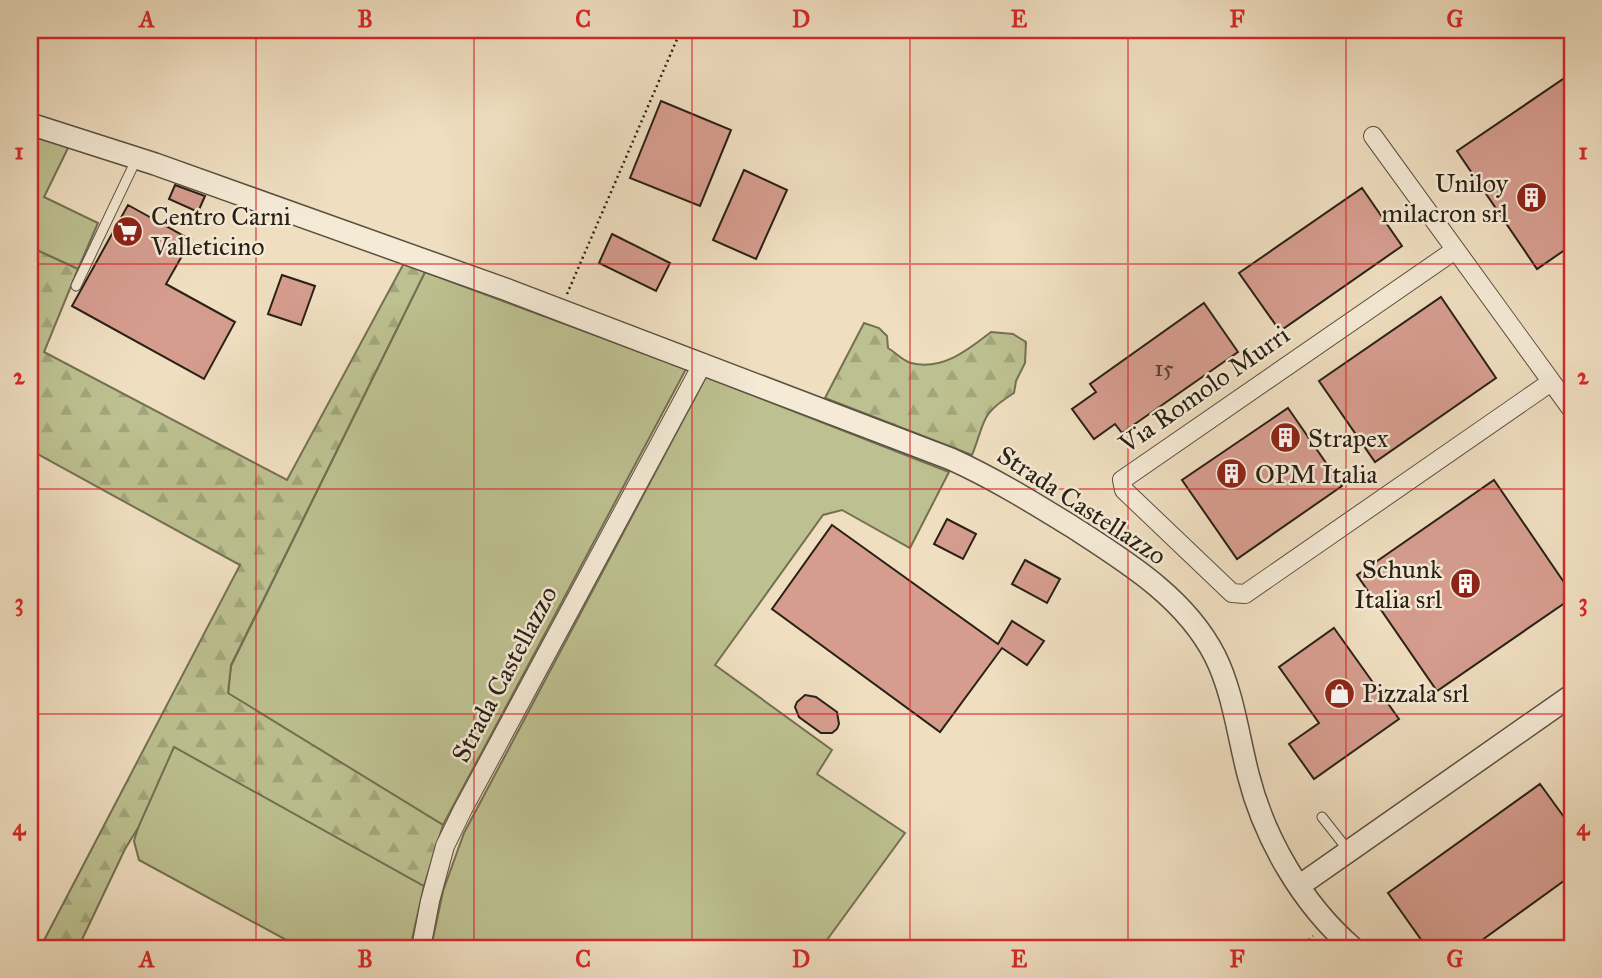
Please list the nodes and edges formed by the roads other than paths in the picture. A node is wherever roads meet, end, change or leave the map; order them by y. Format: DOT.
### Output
graph roads {
  1 [pos="30,124"];
  2 [pos="1373,136"];
  3 [pos="136,158"];
  4 [pos="1455,250"];
  5 [pos="76,286"];
  6 [pos="703,363"];
  7 [pos="1551,382"];
  8 [pos="1572,410"];
  9 [pos="1572,695"];
  10 [pos="1322,817"];
  11 [pos="1349,851"];
  12 [pos="1299,886"];
  13 [pos="421,948"];
  14 [pos="1353,948"];
  1 -- 3 [label="street, Strada Castellazzo"];
  2 -- 4 [label="street"];
  3 -- 5 [label="lane"];
  3 -- 6 [label="street, Strada Castellazzo"];
  4 -- 7 [label="street"];
  4 -- 7 [label="street, Via Romolo Murri"];
  6 -- 12 [label="street, Strada Castellazzo"];
  6 -- 13 [label="street, Strada Castellazzo"];
  7 -- 8 [label="street"];
  9 -- 11 [label="street"];
  10 -- 11 [label="lane"];
  11 -- 12 [label="street"];
  12 -- 14 [label="street, Strada Castellazzo"];
}
